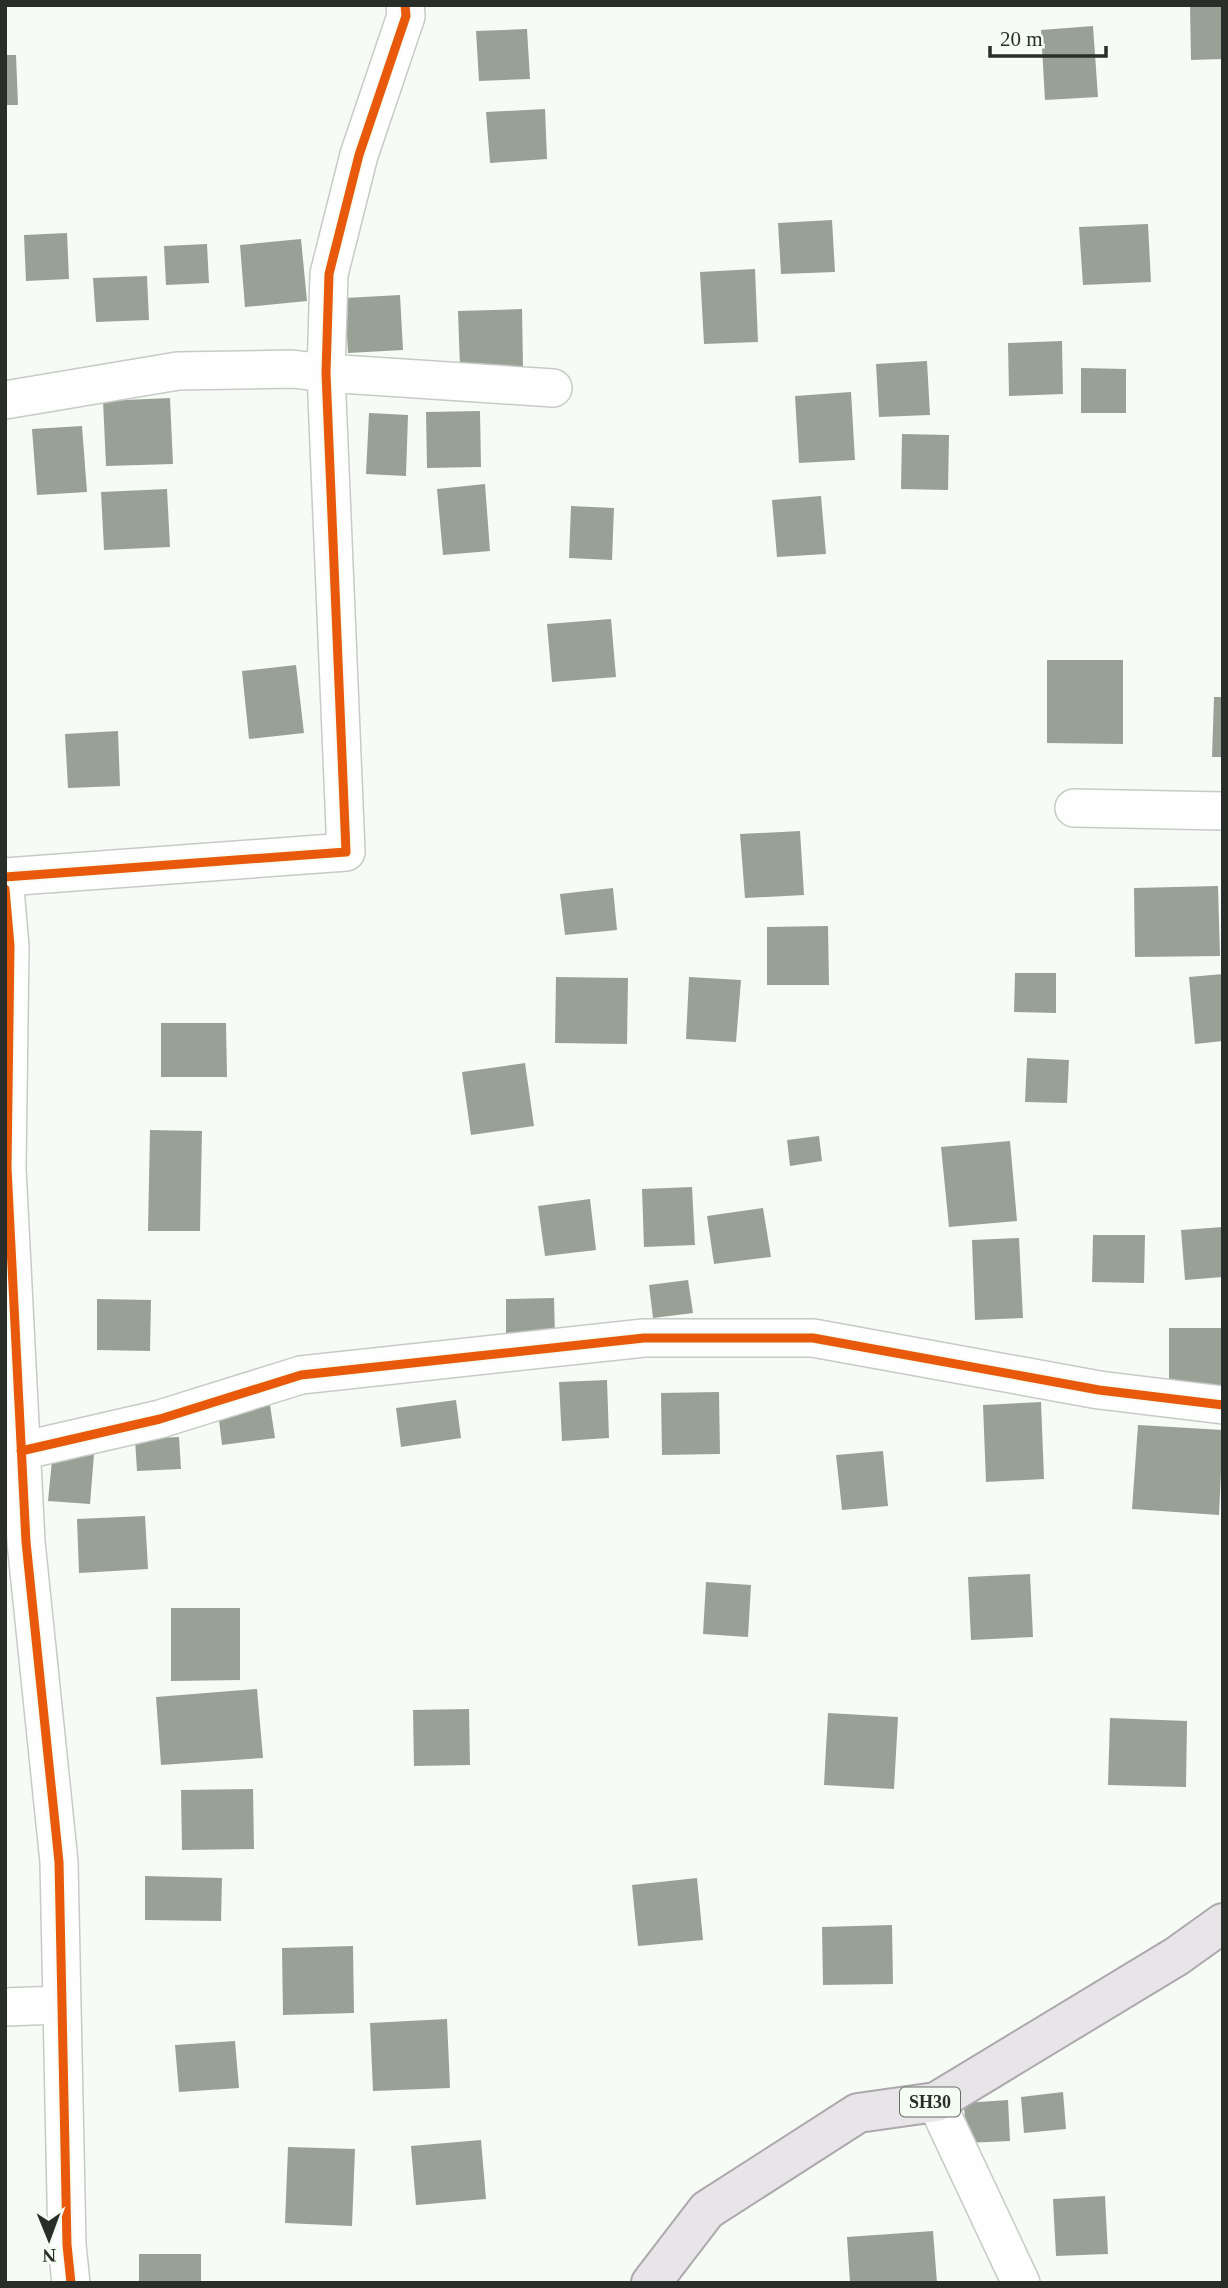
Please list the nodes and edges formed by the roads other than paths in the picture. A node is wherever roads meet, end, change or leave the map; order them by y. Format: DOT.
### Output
graph roads {
  1 [pos="405,5"];
  2 [pos="326,373"];
  3 [pos="553,388"];
  4 [pos="5,400"];
  5 [pos="1074,808"];
  6 [pos="1223,811"];
  7 [pos="5,877"];
  8 [pos="5,889"];
  9 [pos="1223,1405"];
  10 [pos="21,1451"];
  11 [pos="1223,1923"];
  12 [pos="60,2005"];
  13 [pos="5,2007"];
  14 [pos="936,2102"];
  15 [pos="71,2283"];
  16 [pos="652,2283"];
  17 [pos="1021,2283"];
  1 -- 2 [label="street"];
  2 -- 3 [label="street"];
  2 -- 4 [label="street"];
  2 -- 7 [label="street"];
  5 -- 6 [label="street"];
  8 -- 10 [label="street"];
  9 -- 10 [label="street"];
  10 -- 12 [label="street"];
  11 -- 14 [label="main road, SH30"];
  12 -- 13 [label="street"];
  12 -- 15 [label="street"];
  14 -- 16 [label="main road, SH30"];
  14 -- 17 [label="street"];
}
